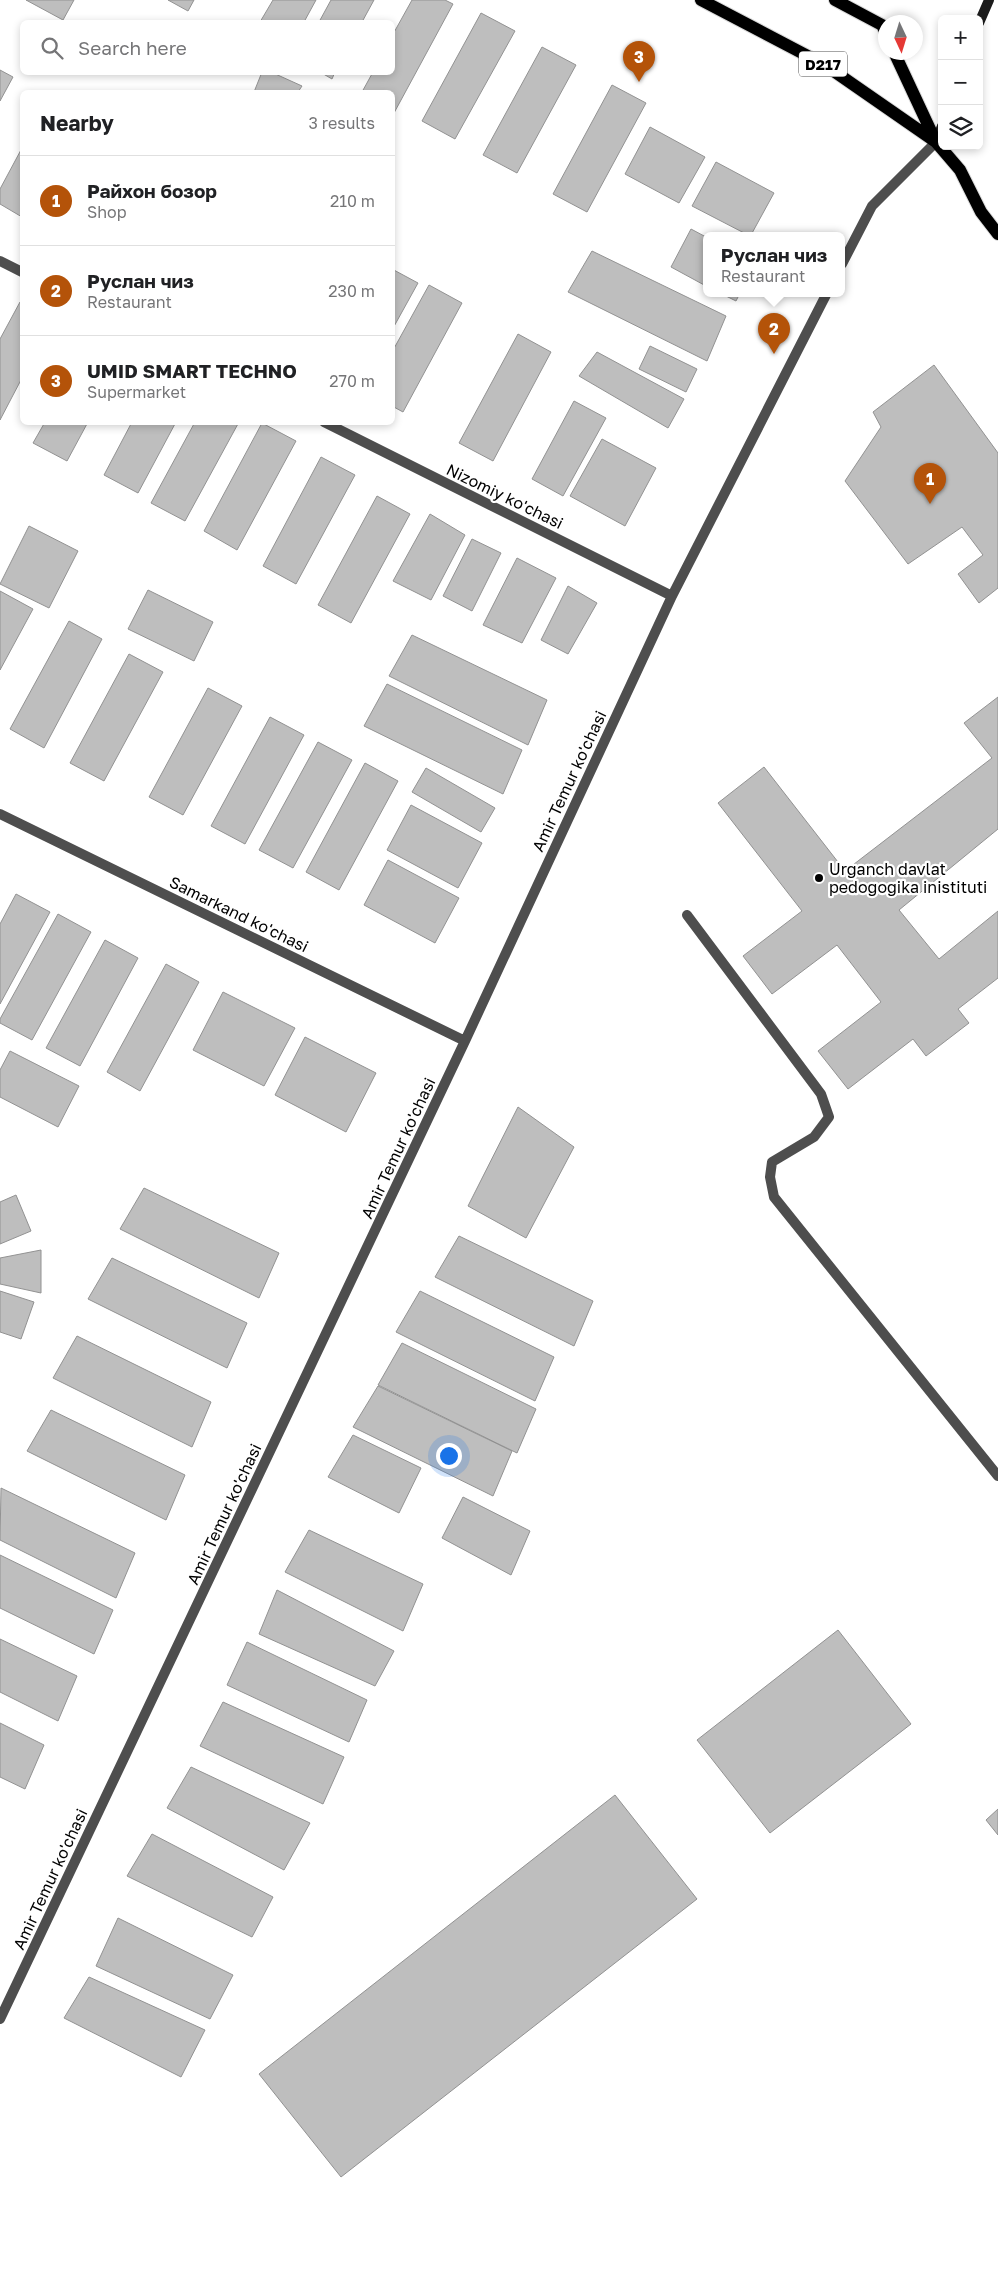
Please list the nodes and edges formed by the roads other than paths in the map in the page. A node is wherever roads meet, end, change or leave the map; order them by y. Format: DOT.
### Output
graph roads {
  1 [pos="701,0"];
  2 [pos="835,0"];
  3 [pos="989,0"];
  4 [pos="982,15"];
  5 [pos="878,23"];
  6 [pos="898,60"];
  7 [pos="938,137"];
  8 [pos="936,142"];
  9 [pos="998,234"];
  10 [pos="845,258"];
  11 [pos="0,261"];
  12 [pos="20,271"];
  13 [pos="825,297"];
  14 [pos="330,425"];
  15 [pos="672,596"];
  16 [pos="0,814"];
  17 [pos="687,915"];
  18 [pos="465,1041"];
  19 [pos="998,1476"];
  20 [pos="0,2019"];
  1 -- 8 [label="main road, D217"];
  2 -- 5 [label="main road"];
  3 -- 4 [label="main road"];
  6 -- 8 [label="main road, D217"];
  7 -- 8 [label="main road"];
  8 -- 9 [label="main road, D217"];
  8 -- 10 [label="street"];
  11 -- 12 [label="street"];
  13 -- 15 [label="street, Amir Temur ko'chasi"];
  14 -- 15 [label="street, Nizomiy ko'chasi"];
  15 -- 18 [label="street, Amir Temur ko'chasi"];
  16 -- 18 [label="street, Samarkand ko'chasi"];
  17 -- 19 [label="street"];
  18 -- 20 [label="street, Amir Temur ko'chasi"];
}
